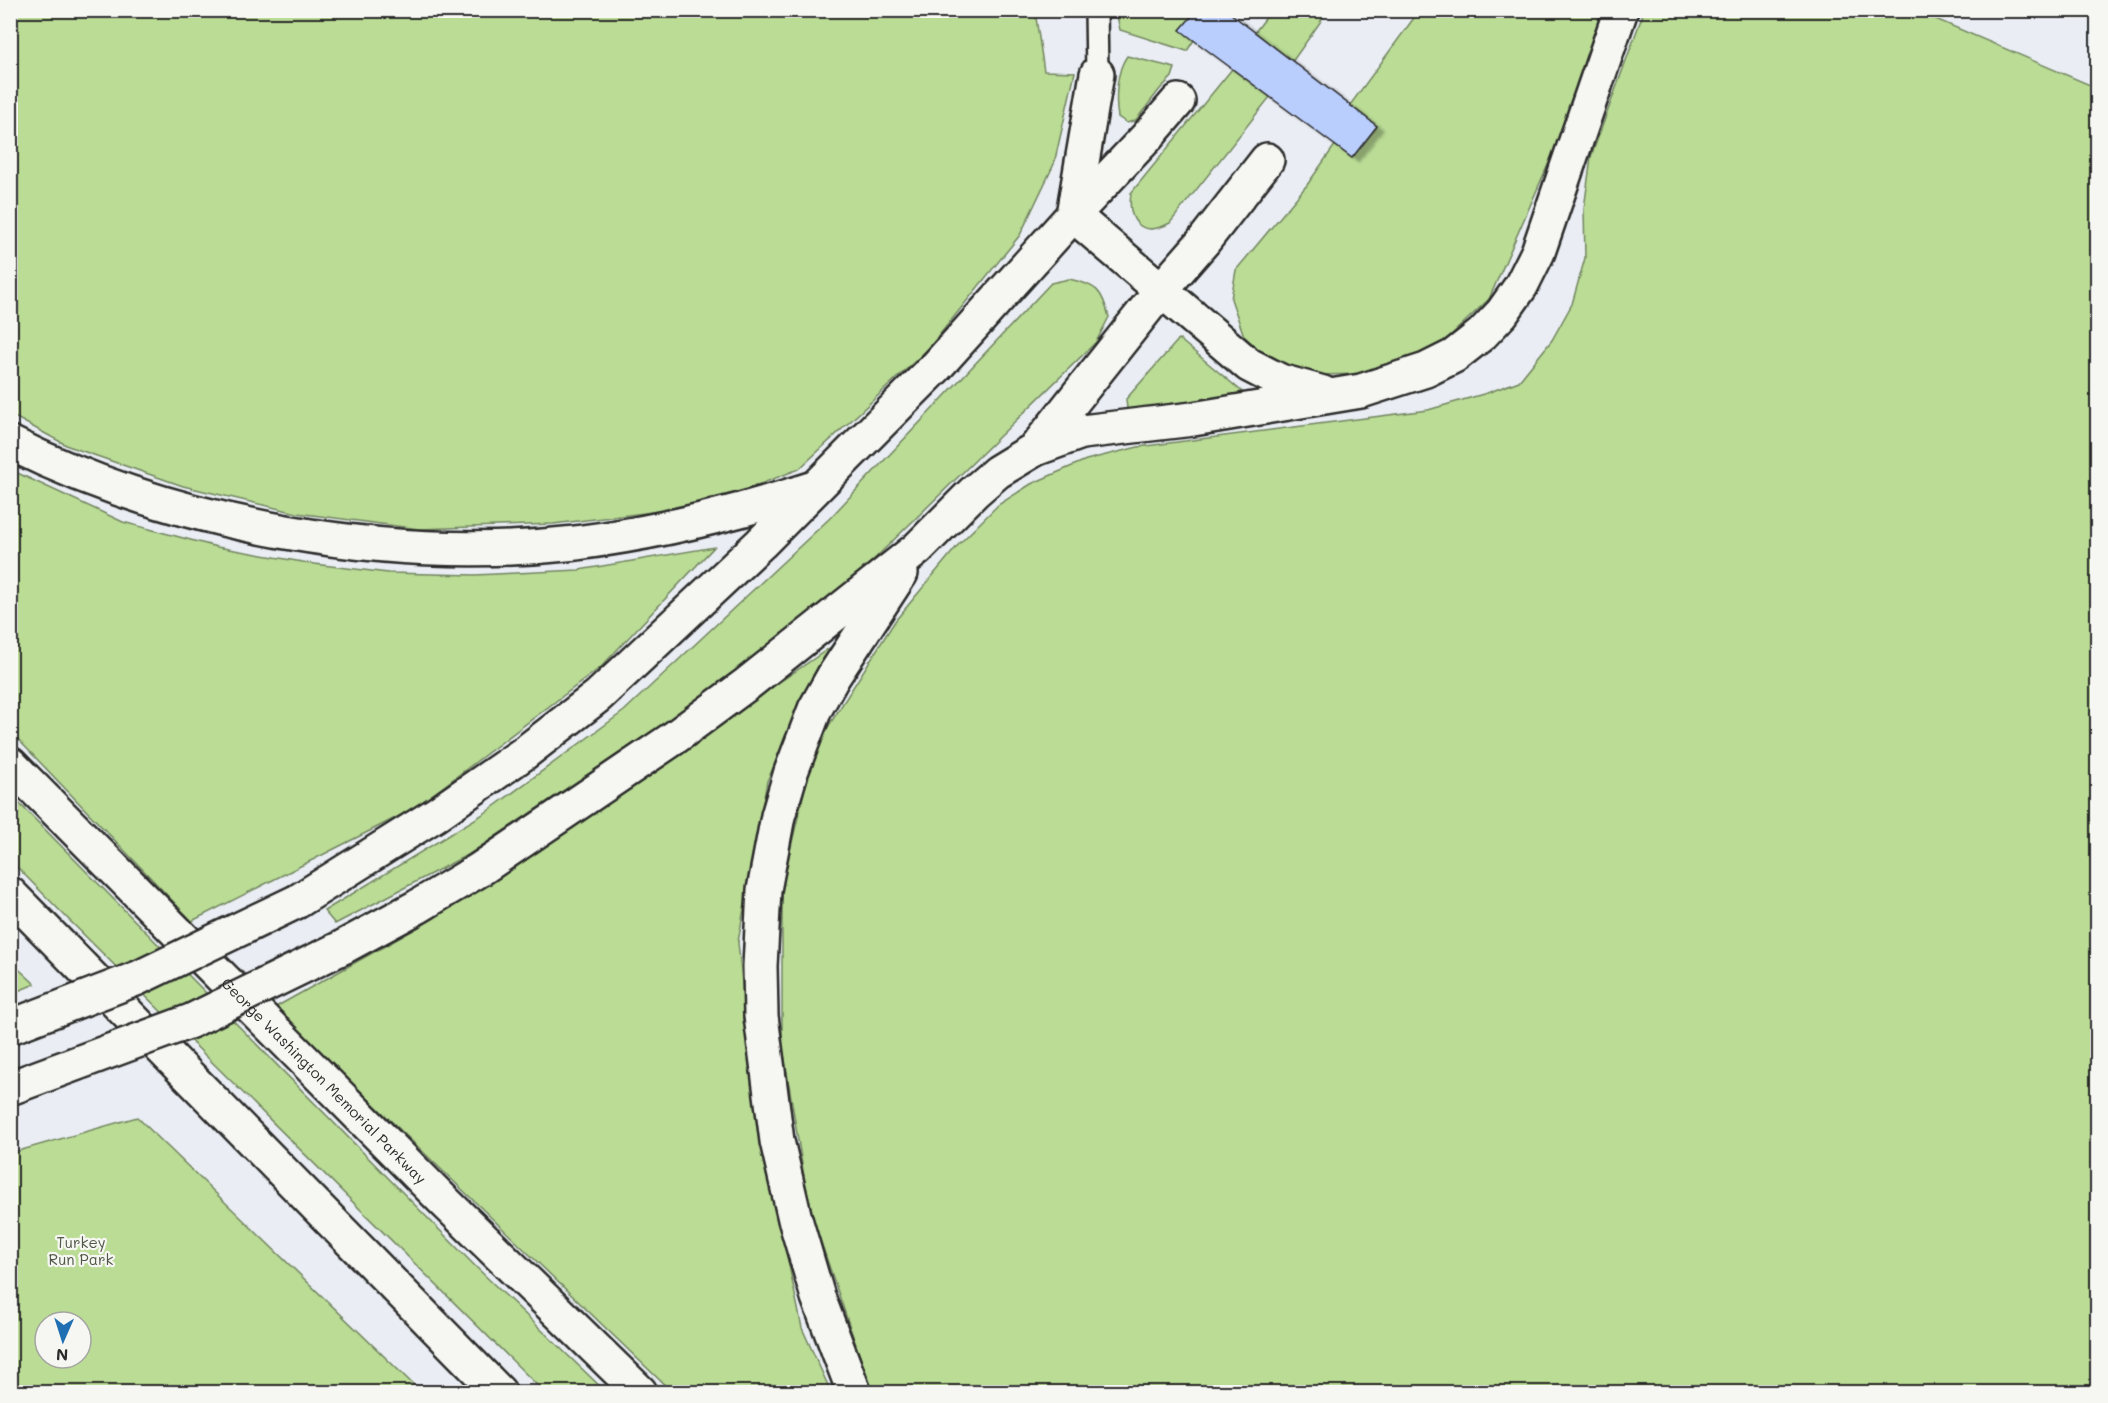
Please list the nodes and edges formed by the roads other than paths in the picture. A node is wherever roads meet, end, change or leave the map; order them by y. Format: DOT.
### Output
graph roads {
  1 [pos="1096,10"];
  2 [pos="1621,10"];
  3 [pos="1097,74"];
  4 [pos="1178,101"];
  5 [pos="1267,160"];
  6 [pos="1073,215"];
  7 [pos="1162,289"];
  8 [pos="1334,395"];
  9 [pos="10,443"];
  10 [pos="1035,449"];
  11 [pos="815,487"];
  12 [pos="917,549"];
  13 [pos="10,764"];
  14 [pos="10,894"];
  15 [pos="10,903"];
  16 [pos="51,935"];
  17 [pos="10,1027"];
  18 [pos="10,1088"];
  19 [pos="499,1392"];
  20 [pos="640,1392"];
  21 [pos="854,1392"];
  1 -- 3 [label="lane"];
  2 -- 8 [label="main road"];
  3 -- 6 [label="main road"];
  4 -- 6 [label="main road"];
  5 -- 7 [label="main road"];
  6 -- 7 [label="main road"];
  6 -- 11 [label="main road"];
  7 -- 8 [label="main road"];
  7 -- 10 [label="main road"];
  8 -- 10 [label="main road"];
  9 -- 11 [label="main road"];
  10 -- 12 [label="main road"];
  11 -- 17 [label="main road, bridge"];
  12 -- 18 [label="main road, bridge"];
  12 -- 21 [label="main road"];
  13 -- 20 [label="main road, George Washington Memorial Parkway"];
  14 -- 16 [label="main road"];
  15 -- 16 [label="main road"];
  16 -- 19 [label="main road"];
}
